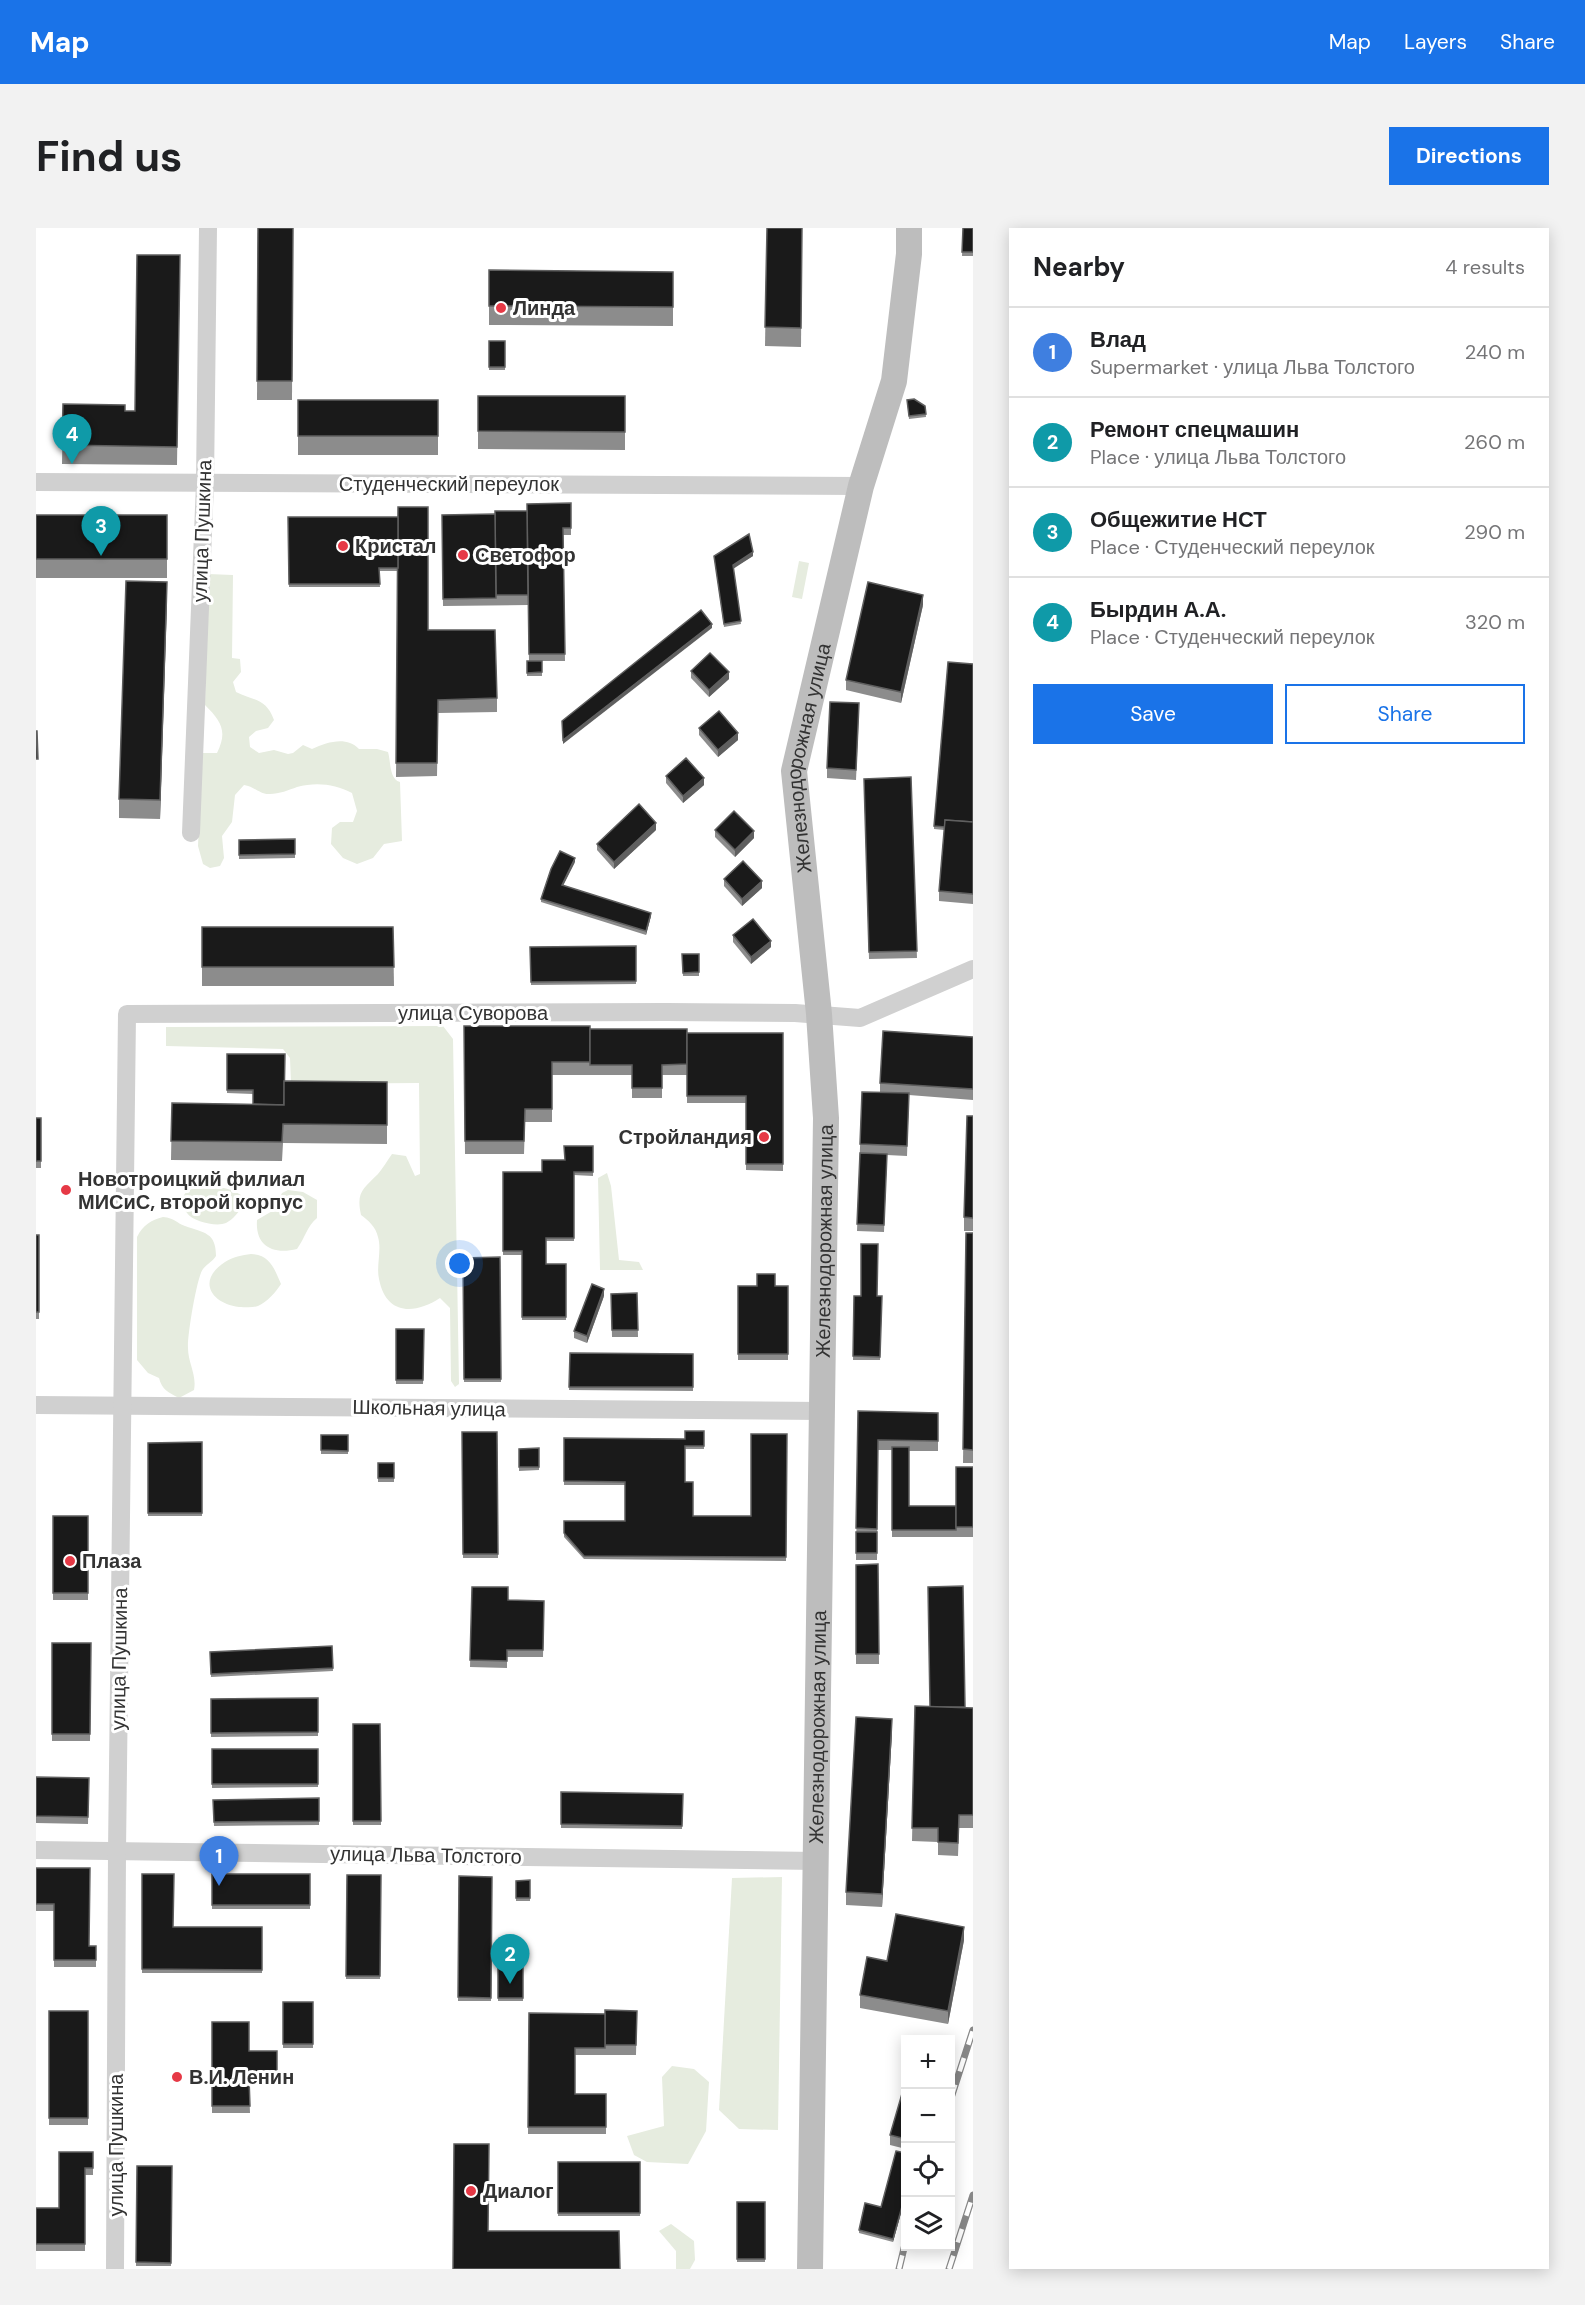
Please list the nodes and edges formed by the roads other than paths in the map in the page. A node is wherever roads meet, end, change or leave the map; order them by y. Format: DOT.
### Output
graph roads {
  1 [pos="208,228"];
  2 [pos="909,228"];
  3 [pos="36,482"];
  4 [pos="205,483"];
  5 [pos="861,486"];
  6 [pos="191,833"];
  7 [pos="973,969"];
  8 [pos="127,1014"];
  9 [pos="819,1014"];
  10 [pos="36,1405"];
  11 [pos="122,1405"];
  12 [pos="822,1412"];
  13 [pos="36,1850"];
  14 [pos="117,1851"];
  15 [pos="817,1860"];
  16 [pos="115,2269"];
  17 [pos="810,2269"];
  1 -- 4 [label="street, улица Пушкина"];
  2 -- 5 [label="main road, Железнодорожная улица"];
  3 -- 4 [label="street, Студенческий переулок"];
  4 -- 5 [label="street, Студенческий переулок"];
  4 -- 6 [label="street, улица Пушкина"];
  5 -- 9 [label="main road, Железнодорожная улица"];
  7 -- 9 [label="street, улица Суворова"];
  8 -- 9 [label="street, улица Суворова"];
  8 -- 11 [label="street, улица Пушкина"];
  9 -- 12 [label="main road, Железнодорожная улица"];
  10 -- 11 [label="street, Школьная улица"];
  11 -- 12 [label="street, Школьная улица"];
  11 -- 14 [label="street, улица Пушкина"];
  12 -- 15 [label="main road, Железнодорожная улица"];
  13 -- 14 [label="street, улица Льва Толстого"];
  14 -- 15 [label="street, улица Льва Толстого"];
  14 -- 16 [label="street, улица Пушкина"];
  15 -- 17 [label="main road, Железнодорожная улица"];
}
